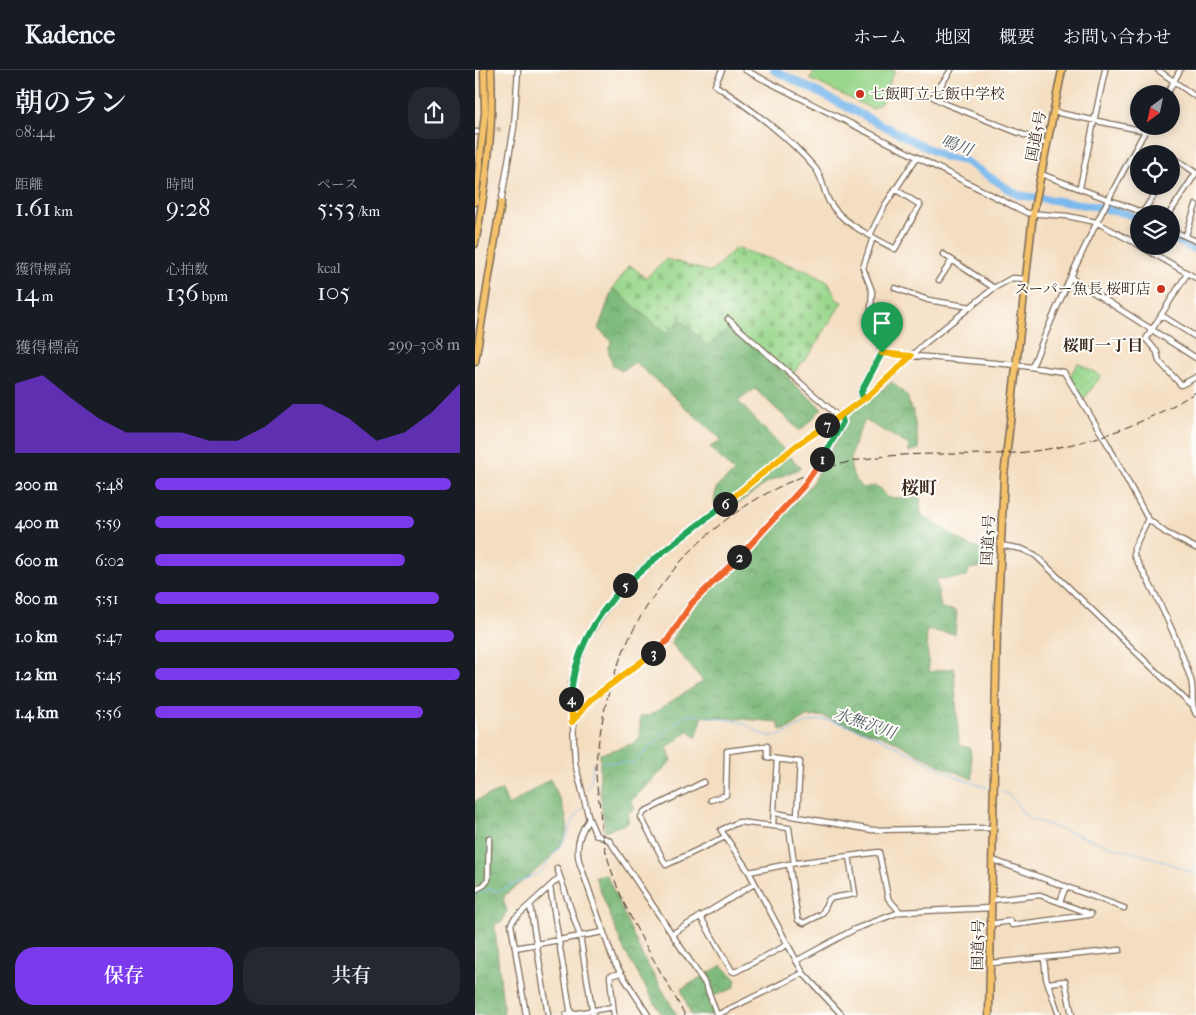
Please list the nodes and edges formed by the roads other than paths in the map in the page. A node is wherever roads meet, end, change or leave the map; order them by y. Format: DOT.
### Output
graph roads {
  1 [pos="484,70"];
  2 [pos="491,70"];
  3 [pos="518,70"];
  4 [pos="722,70"];
  5 [pos="745,70"];
  6 [pos="951,70"];
  7 [pos="1061,70"];
  8 [pos="1105,70"];
  9 [pos="1158,70"];
  10 [pos="1180,70"];
  11 [pos="1174,80"];
  12 [pos="1172,85"];
  13 [pos="1196,97"];
  14 [pos="1053,112"];
  15 [pos="1095,121"];
  16 [pos="1130,126"];
  17 [pos="1144,135"];
  18 [pos="1047,144"];
  19 [pos="917,157"];
  20 [pos="1180,162"];
  21 [pos="1195,171"];
  22 [pos="1041,174"];
  23 [pos="1080,187"];
  24 [pos="895,189"];
  25 [pos="1107,198"];
  26 [pos="475,202"];
  27 [pos="501,203"];
  28 [pos="1174,205"];
  29 [pos="1196,205"];
  30 [pos="1130,207"];
  31 [pos="1033,214"];
  32 [pos="1096,222"];
  33 [pos="1180,233"];
  34 [pos="1186,235"];
  35 [pos="871,236"];
  36 [pos="1130,241"];
  37 [pos="1196,241"];
  38 [pos="475,244"];
  39 [pos="943,254"];
  40 [pos="1154,255"];
  41 [pos="952,260"];
  42 [pos="1187,274"];
  43 [pos="1071,278"];
  44 [pos="1196,278"];
  45 [pos="1026,279"];
  46 [pos="939,280"];
  47 [pos="895,288"];
  48 [pos="994,288"];
  49 [pos="971,307"];
  50 [pos="1161,315"];
  51 [pos="728,319"];
  52 [pos="1152,330"];
  53 [pos="1196,337"];
  54 [pos="882,353"];
  55 [pos="911,356"];
  56 [pos="1196,358"];
  57 [pos="475,362"];
  58 [pos="1017,365"];
  59 [pos="1032,367"];
  60 [pos="1196,376"];
  61 [pos="863,399"];
  62 [pos="840,416"];
  63 [pos="1148,519"];
  64 [pos="999,545"];
  65 [pos="1196,548"];
  66 [pos="1191,705"];
  67 [pos="1196,714"];
  68 [pos="572,722"];
  69 [pos="777,759"];
  70 [pos="704,782"];
  71 [pos="711,800"];
  72 [pos="775,813"];
  73 [pos="797,817"];
  74 [pos="589,819"];
  75 [pos="773,825"];
  76 [pos="994,828"];
  77 [pos="725,837"];
  78 [pos="489,838"];
  79 [pos="849,856"];
  80 [pos="993,860"];
  81 [pos="792,863"];
  82 [pos="557,868"];
  83 [pos="749,872"];
  84 [pos="560,877"];
  85 [pos="754,884"];
  86 [pos="1066,886"];
  87 [pos="550,887"];
  88 [pos="475,890"];
  89 [pos="992,900"];
  90 [pos="1060,902"];
  91 [pos="530,904"];
  92 [pos="991,908"];
  93 [pos="1123,908"];
  94 [pos="900,912"];
  95 [pos="701,916"];
  96 [pos="991,924"];
  97 [pos="603,932"];
  98 [pos="672,934"];
  99 [pos="580,936"];
  100 [pos="558,940"];
  101 [pos="537,944"];
  102 [pos="787,945"];
  103 [pos="515,948"];
  104 [pos="1119,950"];
  105 [pos="1044,958"];
  106 [pos="796,961"];
  107 [pos="991,963"];
  108 [pos="620,973"];
  109 [pos="803,973"];
  110 [pos="1048,982"];
  111 [pos="613,1007"];
  112 [pos="593,1013"];
  113 [pos="526,1015"];
  114 [pos="548,1015"];
  115 [pos="569,1015"];
  116 [pos="614,1015"];
  117 [pos="648,1015"];
  118 [pos="717,1015"];
  119 [pos="842,1015"];
  120 [pos="989,1015"];
  121 [pos="1059,1015"];
  122 [pos="1072,1015"];
  1 -- 26 [label="highway"];
  2 -- 38 [label="highway"];
  3 -- 27 [label="street"];
  4 -- 35 [label="street"];
  5 -- 19 [label="street"];
  6 -- 18 [label="street"];
  7 -- 14 [label="highway, 国道5号"];
  8 -- 15 [label="street"];
  9 -- 11 [label="street"];
  10 -- 11 [label="street"];
  11 -- 12 [label="street"];
  11 -- 13 [label="street"];
  14 -- 15 [label="street"];
  14 -- 18 [label="highway, 国道5号"];
  15 -- 16 [label="street"];
  15 -- 23 [label="street"];
  17 -- 25 [label="street"];
  18 -- 22 [label="highway, 国道5号"];
  19 -- 24 [label="street"];
  19 -- 31 [label="street"];
  20 -- 21 [label="street"];
  21 -- 28 [label="street"];
  22 -- 23 [label="street"];
  22 -- 31 [label="highway, 国道5号"];
  23 -- 25 [label="street"];
  24 -- 35 [label="street"];
  24 -- 35 [label="street"];
  25 -- 30 [label="street"];
  25 -- 32 [label="street"];
  27 -- 57 [label="highway"];
  29 -- 34 [label="street"];
  31 -- 32 [label="street"];
  31 -- 45 [label="highway, 国道5号"];
  32 -- 36 [label="street"];
  32 -- 43 [label="street"];
  33 -- 34 [label="street"];
  34 -- 37 [label="street"];
  35 -- 54 [label="street"];
  39 -- 41 [label="street"];
  40 -- 42 [label="street"];
  41 -- 46 [label="street"];
  41 -- 48 [label="street"];
  42 -- 44 [label="street"];
  42 -- 50 [label="street"];
  43 -- 52 [label="street"];
  43 -- 59 [label="street"];
  45 -- 48 [label="street"];
  45 -- 58 [label="highway, 国道5号"];
  47 -- 49 [label="street"];
  48 -- 49 [label="street"];
  49 -- 55 [label="street"];
  50 -- 52 [label="street"];
  50 -- 53 [label="street"];
  51 -- 62 [label="street"];
  52 -- 56 [label="street"];
  52 -- 60 [label="street"];
  54 -- 55 [label="street"];
  54 -- 61 [label="street"];
  55 -- 58 [label="street"];
  55 -- 61 [label="street"];
  58 -- 59 [label="street"];
  58 -- 64 [label="highway, 国道5号"];
  59 -- 63 [label="street"];
  61 -- 62 [label="street"];
  62 -- 68 [label="street, bridge"];
  62 -- 68 [label="street"];
  63 -- 65 [label="street"];
  63 -- 66 [label="street"];
  64 -- 66 [label="street"];
  64 -- 76 [label="highway, 国道5号"];
  66 -- 67 [label="street"];
  68 -- 74 [label="street"];
  69 -- 71 [label="street"];
  69 -- 72 [label="street"];
  69 -- 73 [label="street"];
  70 -- 77 [label="street"];
  72 -- 73 [label="street"];
  72 -- 75 [label="street"];
  73 -- 76 [label="street"];
  74 -- 97 [label="street"];
  74 -- 98 [label="street"];
  75 -- 77 [label="street"];
  75 -- 81 [label="street"];
  76 -- 80 [label="highway, 国道5号"];
  77 -- 83 [label="street"];
  78 -- 88 [label="street"];
  79 -- 81 [label="street"];
  79 -- 81 [label="street"];
  79 -- 94 [label="street"];
  80 -- 86 [label="street"];
  80 -- 89 [label="highway, 国道5号"];
  81 -- 83 [label="street"];
  82 -- 84 [label="street"];
  83 -- 85 [label="street"];
  84 -- 87 [label="street"];
  84 -- 99 [label="street"];
  85 -- 95 [label="street"];
  85 -- 102 [label="street"];
  86 -- 90 [label="street"];
  86 -- 93 [label="street"];
  87 -- 91 [label="street"];
  87 -- 100 [label="street"];
  89 -- 90 [label="street"];
  89 -- 92 [label="highway, 国道5号"];
  90 -- 96 [label="street"];
  91 -- 101 [label="street"];
  91 -- 103 [label="street"];
  92 -- 94 [label="street"];
  92 -- 96 [label="highway, 国道5号"];
  94 -- 106 [label="street"];
  95 -- 98 [label="street"];
  95 -- 102 [label="street"];
  96 -- 107 [label="highway, 国道5号"];
  97 -- 99 [label="street"];
  97 -- 108 [label="street"];
  98 -- 118 [label="street"];
  99 -- 100 [label="street"];
  99 -- 112 [label="street"];
  100 -- 101 [label="street"];
  100 -- 115 [label="street"];
  101 -- 103 [label="street"];
  101 -- 114 [label="street"];
  102 -- 106 [label="street"];
  103 -- 113 [label="street"];
  104 -- 105 [label="street"];
  105 -- 107 [label="street"];
  105 -- 110 [label="street"];
  106 -- 109 [label="street"];
  107 -- 120 [label="highway, 国道5号"];
  108 -- 111 [label="street"];
  108 -- 117 [label="street"];
  109 -- 118 [label="street"];
  109 -- 119 [label="street"];
  110 -- 121 [label="street"];
  110 -- 122 [label="street"];
  111 -- 112 [label="street"];
  111 -- 116 [label="street"];
  112 -- 115 [label="street"];
}
